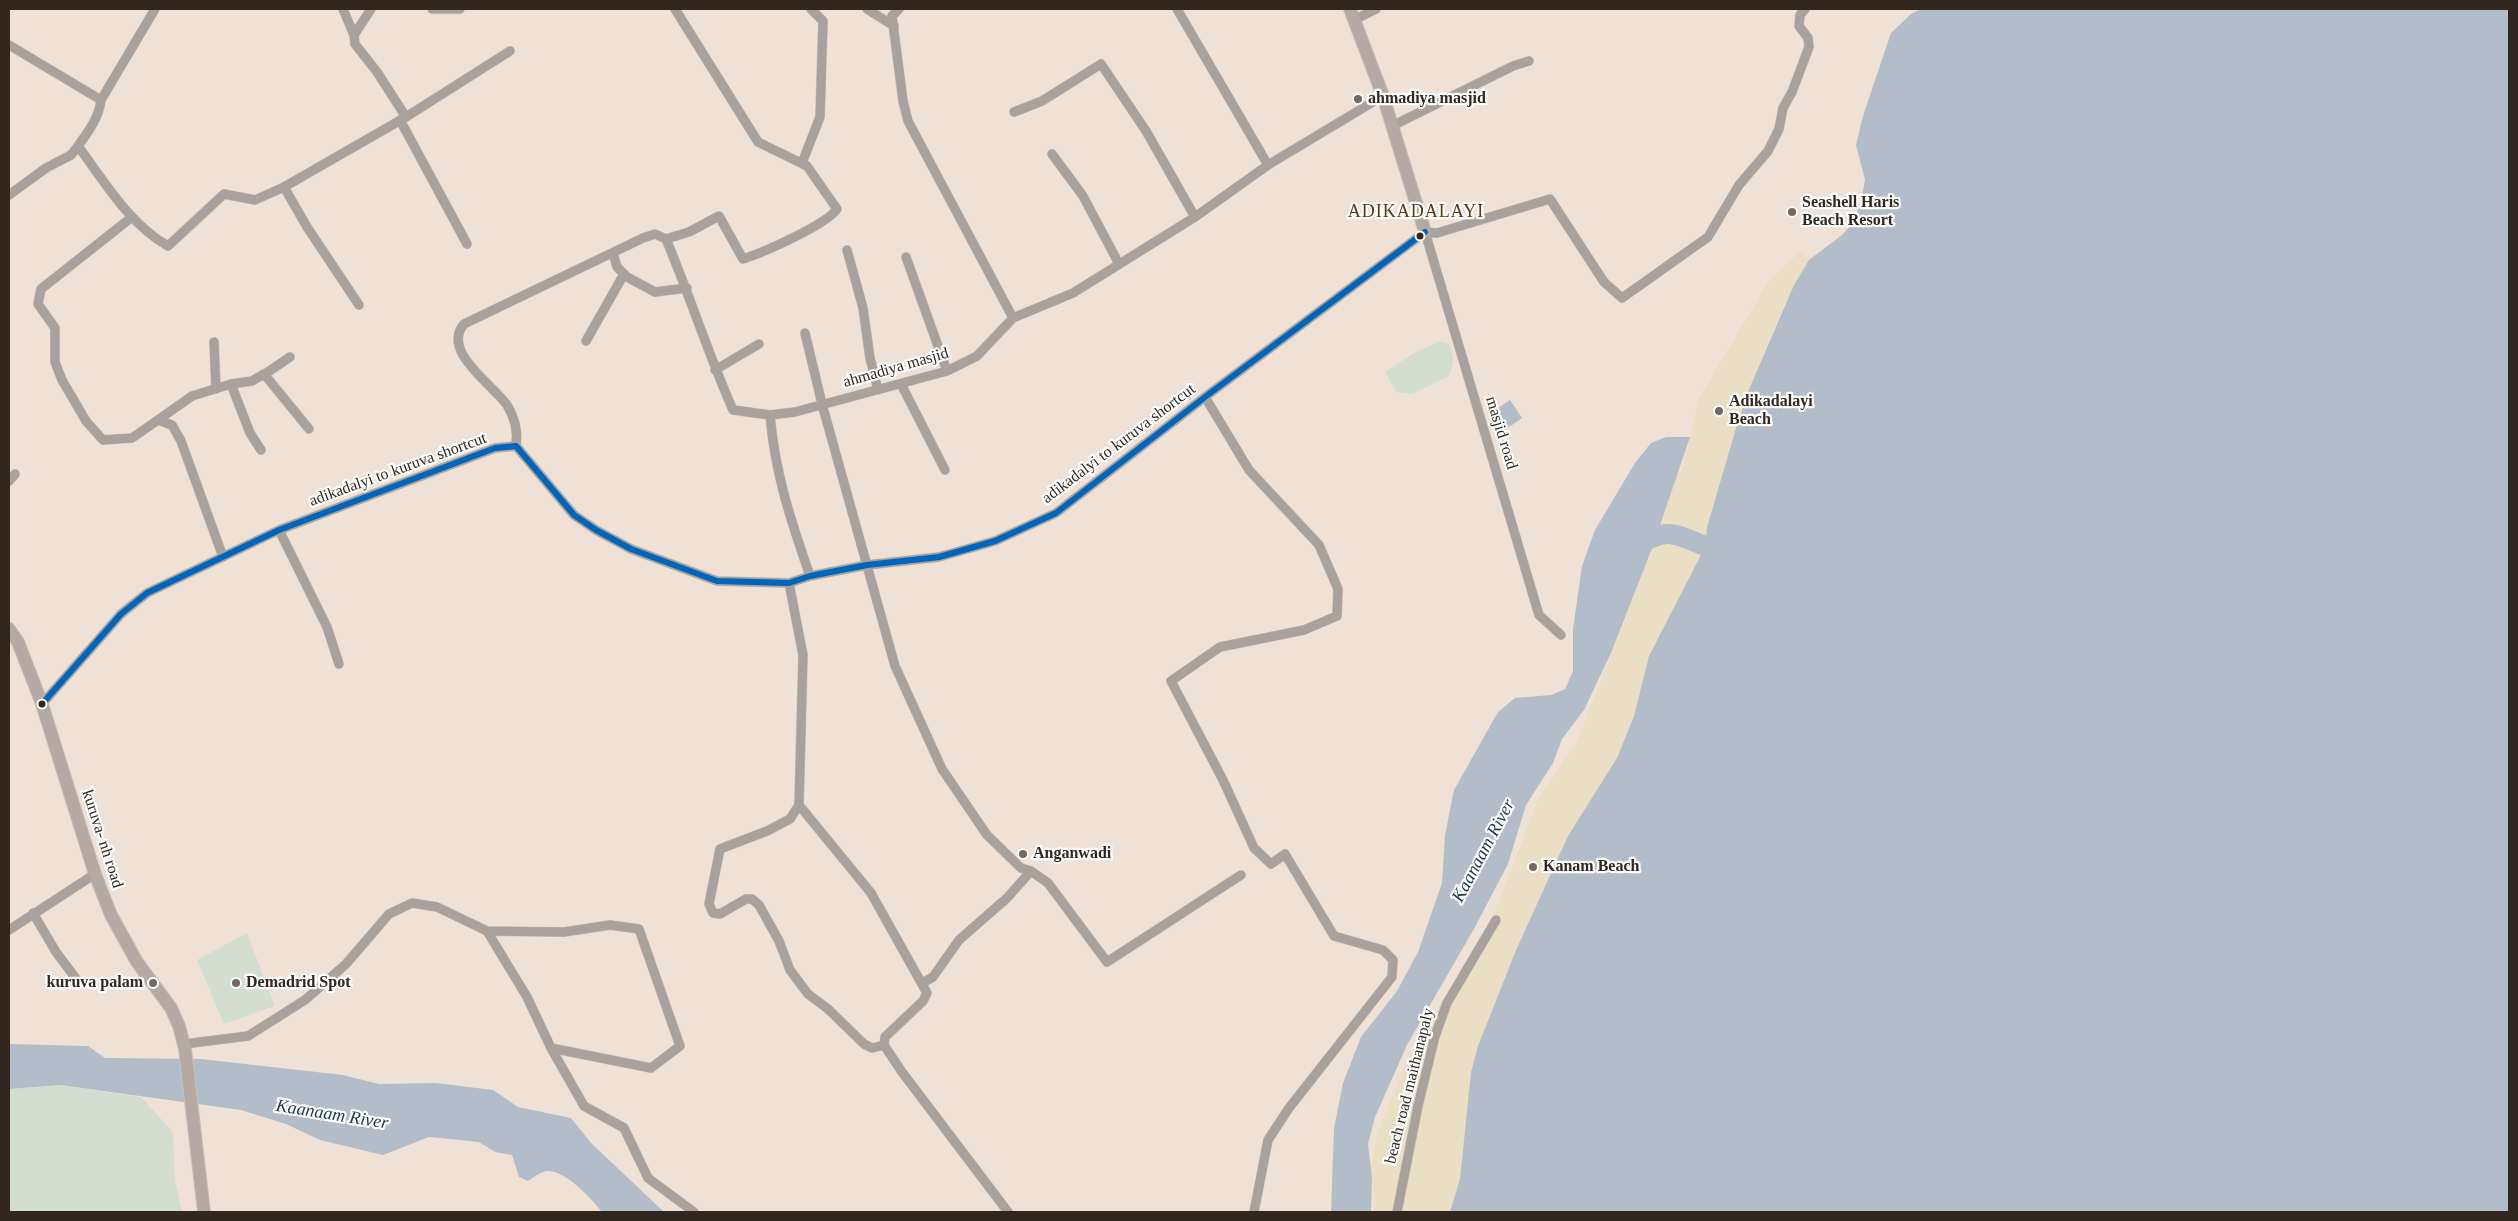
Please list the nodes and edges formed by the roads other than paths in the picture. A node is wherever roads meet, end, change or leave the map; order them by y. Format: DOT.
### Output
graph roads {
  1 [pos="155,9"];
  2 [pos="343,9"];
  3 [pos="371,9"];
  4 [pos="432,9"];
  5 [pos="460,9"];
  6 [pos="675,9"];
  7 [pos="811,9"];
  8 [pos="867,9"];
  9 [pos="899,9"];
  10 [pos="1177,9"];
  11 [pos="1376,9"];
  12 [pos="1805,9"];
  13 [pos="1352,14"];
  14 [pos="894,26"];
  15 [pos="354,34"];
  16 [pos="9,45"];
  17 [pos="510,51"];
  18 [pos="1529,61"];
  19 [pos="1383,96"];
  20 [pos="101,100"];
  21 [pos="1014,112"];
  22 [pos="403,119"];
  23 [pos="1392,126"];
  24 [pos="78,146"];
  25 [pos="1052,154"];
  26 [pos="802,163"];
  27 [pos="1268,165"];
  28 [pos="284,187"];
  29 [pos="9,195"];
  30 [pos="1195,216"];
  31 [pos="132,217"];
  32 [pos="1425,232"];
  33 [pos="666,239"];
  34 [pos="467,244"];
  35 [pos="847,250"];
  36 [pos="613,253"];
  37 [pos="906,257"];
  38 [pos="1119,264"];
  39 [pos="624,274"];
  40 [pos="687,288"];
  41 [pos="359,305"];
  42 [pos="1013,318"];
  43 [pos="805,333"];
  44 [pos="586,341"];
  45 [pos="214,342"];
  46 [pos="759,344"];
  47 [pos="290,357"];
  48 [pos="715,370"];
  49 [pos="947,372"];
  50 [pos="265,374"];
  51 [pos="231,384"];
  52 [pos="901,384"];
  53 [pos="216,389"];
  54 [pos="878,390"];
  55 [pos="1205,397"];
  56 [pos="822,404"];
  57 [pos="770,415"];
  58 [pos="158,420"];
  59 [pos="309,429"];
  60 [pos="516,446"];
  61 [pos="260,450"];
  62 [pos="945,470"];
  63 [pos="279,530"];
  64 [pos="223,557"];
  65 [pos="867,565"];
  66 [pos="810,576"];
  67 [pos="789,583"];
  68 [pos="9,629"];
  69 [pos="1561,635"];
  70 [pos="339,664"];
  71 [pos="42,704"];
  72 [pos="799,806"];
  73 [pos="1031,871"];
  74 [pos="95,874"];
  75 [pos="1241,875"];
  76 [pos="33,913"];
  77 [pos="1496,920"];
  78 [pos="9,930"];
  79 [pos="487,931"];
  80 [pos="922,983"];
  81 [pos="80,984"];
  82 [pos="884,1045"];
  83 [pos="184,1047"];
  84 [pos="551,1048"];
  85 [pos="204,1212"];
  86 [pos="694,1212"];
  87 [pos="1008,1212"];
  88 [pos="1254,1212"];
  89 [pos="1397,1212"];
  1 -- 20 [label="street"];
  2 -- 15 [label="street"];
  3 -- 15 [label="street"];
  4 -- 5 [label="street"];
  6 -- 26 [label="street"];
  7 -- 26 [label="street"];
  8 -- 14 [label="street"];
  9 -- 14 [label="street"];
  10 -- 27 [label="street"];
  11 -- 13 [label="street"];
  12 -- 32 [label="street"];
  13 -- 19 [label="main road"];
  14 -- 42 [label="street"];
  15 -- 22 [label="street"];
  16 -- 20 [label="street"];
  17 -- 22 [label="street"];
  18 -- 23 [label="street"];
  19 -- 23 [label="main road"];
  19 -- 27 [label="street, ahmadiya masjid"];
  20 -- 24 [label="street"];
  21 -- 30 [label="street"];
  22 -- 28 [label="street"];
  22 -- 34 [label="street"];
  23 -- 32 [label="main road"];
  24 -- 29 [label="street"];
  24 -- 31 [label="street"];
  25 -- 38 [label="street"];
  26 -- 33 [label="street"];
  27 -- 30 [label="street, ahmadiya masjid"];
  28 -- 31 [label="street"];
  28 -- 41 [label="street"];
  30 -- 38 [label="street, ahmadiya masjid"];
  31 -- 58 [label="street"];
  32 -- 55 [label="street, adikadalyi to kuruva shortcut"];
  32 -- 69 [label="street, masjid road"];
  33 -- 36 [label="street"];
  33 -- 40 [label="street, ahmadiya masjid"];
  35 -- 54 [label="street"];
  36 -- 39 [label="street"];
  36 -- 60 [label="street"];
  37 -- 49 [label="street"];
  38 -- 42 [label="street, ahmadiya masjid"];
  39 -- 40 [label="street"];
  39 -- 44 [label="street"];
  40 -- 48 [label="street, ahmadiya masjid"];
  42 -- 49 [label="street, ahmadiya masjid"];
  43 -- 56 [label="street"];
  45 -- 53 [label="street"];
  46 -- 48 [label="street"];
  47 -- 50 [label="street"];
  48 -- 57 [label="street, ahmadiya masjid"];
  49 -- 52 [label="street, ahmadiya masjid"];
  50 -- 51 [label="street"];
  50 -- 59 [label="street"];
  51 -- 53 [label="street"];
  51 -- 61 [label="street"];
  52 -- 54 [label="street, ahmadiya masjid"];
  52 -- 62 [label="street"];
  53 -- 58 [label="street"];
  54 -- 56 [label="street, ahmadiya masjid"];
  55 -- 65 [label="street, adikadalyi to kuruva shortcut"];
  55 -- 88 [label="street"];
  56 -- 57 [label="street, ahmadiya masjid"];
  56 -- 65 [label="street"];
  57 -- 66 [label="street"];
  58 -- 64 [label="street"];
  60 -- 63 [label="street, adikadalyi to kuruva shortcut"];
  60 -- 67 [label="street, adikadalyi to kuruva shortcut"];
  63 -- 64 [label="street, adikadalyi to kuruva shortcut"];
  63 -- 70 [label="street"];
  64 -- 71 [label="street, adikadalyi to kuruva shortcut"];
  65 -- 66 [label="street, adikadalyi to kuruva shortcut"];
  65 -- 73 [label="street"];
  66 -- 67 [label="street, adikadalyi to kuruva shortcut"];
  67 -- 72 [label="street"];
  68 -- 71 [label="main road, kuruva- nh road"];
  71 -- 74 [label="main road, kuruva- nh road"];
  72 -- 80 [label="street"];
  72 -- 82 [label="street"];
  73 -- 75 [label="street"];
  73 -- 80 [label="street"];
  74 -- 76 [label="street"];
  74 -- 83 [label="main road, kuruva- nh road"];
  76 -- 78 [label="street"];
  76 -- 81 [label="street"];
  77 -- 89 [label="street, beach road maithanapaly"];
  79 -- 83 [label="street"];
  79 -- 84 [label="street"];
  79 -- 84 [label="street"];
  80 -- 82 [label="street"];
  82 -- 87 [label="street"];
  83 -- 85 [label="main road, kuruva- nh road"];
  84 -- 86 [label="street"];
}
